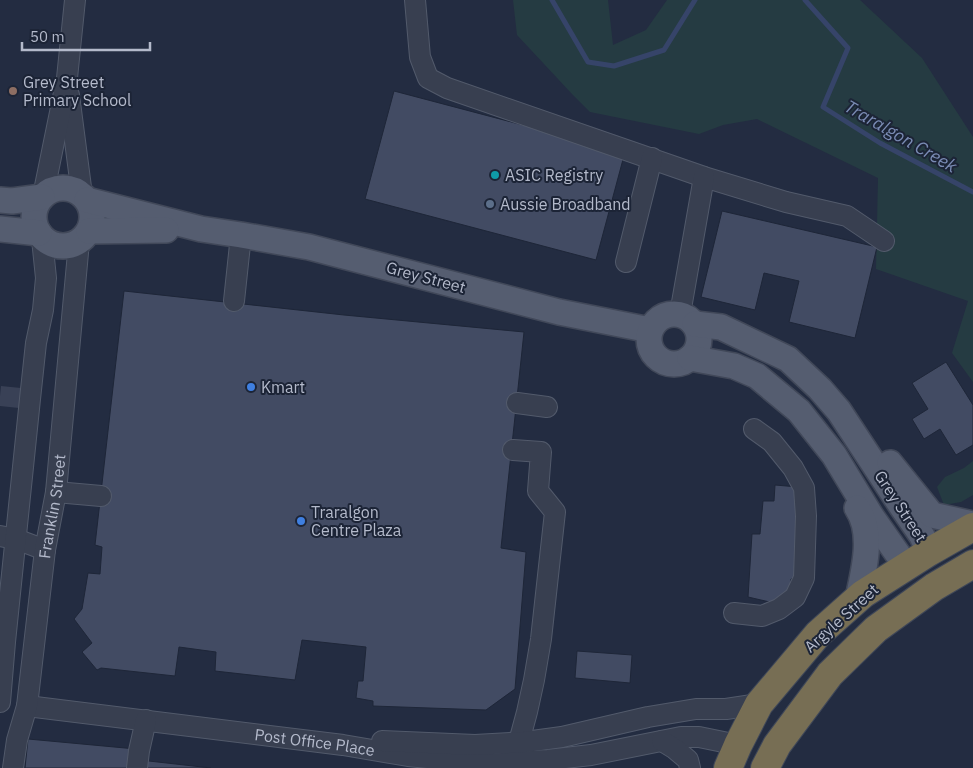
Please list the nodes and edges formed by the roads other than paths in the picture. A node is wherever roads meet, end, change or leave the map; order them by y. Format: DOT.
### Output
graph roads {
  1 [pos="75,0"];
  2 [pos="415,0"];
  3 [pos="66,78"];
  4 [pos="652,158"];
  5 [pos="704,176"];
  6 [pos="42,197"];
  7 [pos="85,198"];
  8 [pos="0,200"];
  9 [pos="0,229"];
  10 [pos="201,229"];
  11 [pos="241,234"];
  12 [pos="40,236"];
  13 [pos="84,236"];
  14 [pos="884,240"];
  15 [pos="626,262"];
  16 [pos="234,301"];
  17 [pos="687,319"];
  18 [pos="650,330"];
  19 [pos="690,358"];
  20 [pos="820,389"];
  21 [pos="518,403"];
  22 [pos="547,406"];
  23 [pos="839,410"];
  24 [pos="799,411"];
  25 [pos="754,429"];
  26 [pos="513,450"];
  27 [pos="56,492"];
  28 [pos="101,496"];
  29 [pos="973,526"];
  30 [pos="8,538"];
  31 [pos="45,550"];
  32 [pos="929,552"];
  33 [pos="973,564"];
  34 [pos="906,566"];
  35 [pos="934,587"];
  36 [pos="858,598"];
  37 [pos="734,613"];
  38 [pos="2,641"];
  39 [pos="861,643"];
  40 [pos="35,644"];
  41 [pos="0,702"];
  42 [pos="759,704"];
  43 [pos="27,706"];
  44 [pos="146,720"];
  45 [pos="662,741"];
  46 [pos="519,742"];
  47 [pos="343,745"];
  48 [pos="733,757"];
  49 [pos="395,761"];
  50 [pos="514,762"];
  51 [pos="485,766"];
  52 [pos="13,768"];
  53 [pos="137,768"];
  54 [pos="690,768"];
  55 [pos="765,768"];
  1 -- 3 [label="street"];
  2 -- 4 [label="street"];
  3 -- 6 [label="street"];
  3 -- 7 [label="street"];
  4 -- 5 [label="street"];
  4 -- 15 [label="street"];
  5 -- 14 [label="street"];
  5 -- 17 [label="street"];
  6 -- 7 [label="main road"];
  6 -- 8 [label="main road"];
  6 -- 12 [label="main road"];
  7 -- 10 [label="main road, Grey Street"];
  7 -- 13 [label="main road"];
  9 -- 12 [label="main road"];
  10 -- 11 [label="main road, Grey Street"];
  10 -- 13 [label="main road, Grey Street"];
  11 -- 16 [label="street"];
  11 -- 18 [label="main road, Grey Street"];
  12 -- 13 [label="main road"];
  12 -- 30 [label="street, Franklin Street"];
  13 -- 27 [label="street, Franklin Street"];
  17 -- 18 [label="main road"];
  17 -- 19 [label="main road"];
  17 -- 20 [label="main road, Grey Street"];
  18 -- 19 [label="main road"];
  19 -- 24 [label="main road, Grey Street"];
  20 -- 23 [label="main road, Grey Street"];
  20 -- 24 [label="main road"];
  21 -- 22 [label="street"];
  23 -- 29 [label="main road"];
  23 -- 32 [label="main road, Grey Street"];
  24 -- 34 [label="main road, Grey Street"];
  24 -- 36 [label="main road"];
  25 -- 37 [label="street"];
  26 -- 46 [label="street"];
  27 -- 28 [label="street"];
  27 -- 31 [label="street, Franklin Street"];
  29 -- 32 [label="highway, Argyle Street"];
  30 -- 31 [label="street"];
  30 -- 38 [label="street, Franklin Street"];
  31 -- 40 [label="street, Franklin Street"];
  32 -- 34 [label="highway, Argyle Street"];
  32 -- 35 [label="highway, Grey Street"];
  33 -- 35 [label="highway, Argyle Street"];
  34 -- 35 [label="highway, Grey Street"];
  34 -- 36 [label="highway, Argyle Street"];
  35 -- 39 [label="highway, Argyle Street"];
  36 -- 42 [label="highway, Argyle Street"];
  38 -- 40 [label="street"];
  38 -- 41 [label="street, Franklin Street"];
  39 -- 48 [label="highway"];
  39 -- 55 [label="highway, Argyle Street"];
  40 -- 43 [label="street, Franklin Street"];
  42 -- 46 [label="street"];
  42 -- 48 [label="highway, Argyle Street"];
  43 -- 44 [label="street, Post Office Place"];
  43 -- 52 [label="street, Franklin Street"];
  44 -- 47 [label="street, Post Office Place"];
  44 -- 53 [label="street"];
  45 -- 48 [label="street, Post Office Place"];
  45 -- 50 [label="street, Post Office Place"];
  45 -- 54 [label="street"];
  46 -- 47 [label="street"];
  46 -- 50 [label="street"];
  47 -- 49 [label="street, Post Office Place"];
  49 -- 51 [label="street, Post Office Place"];
  50 -- 51 [label="street, Post Office Place"];
}
